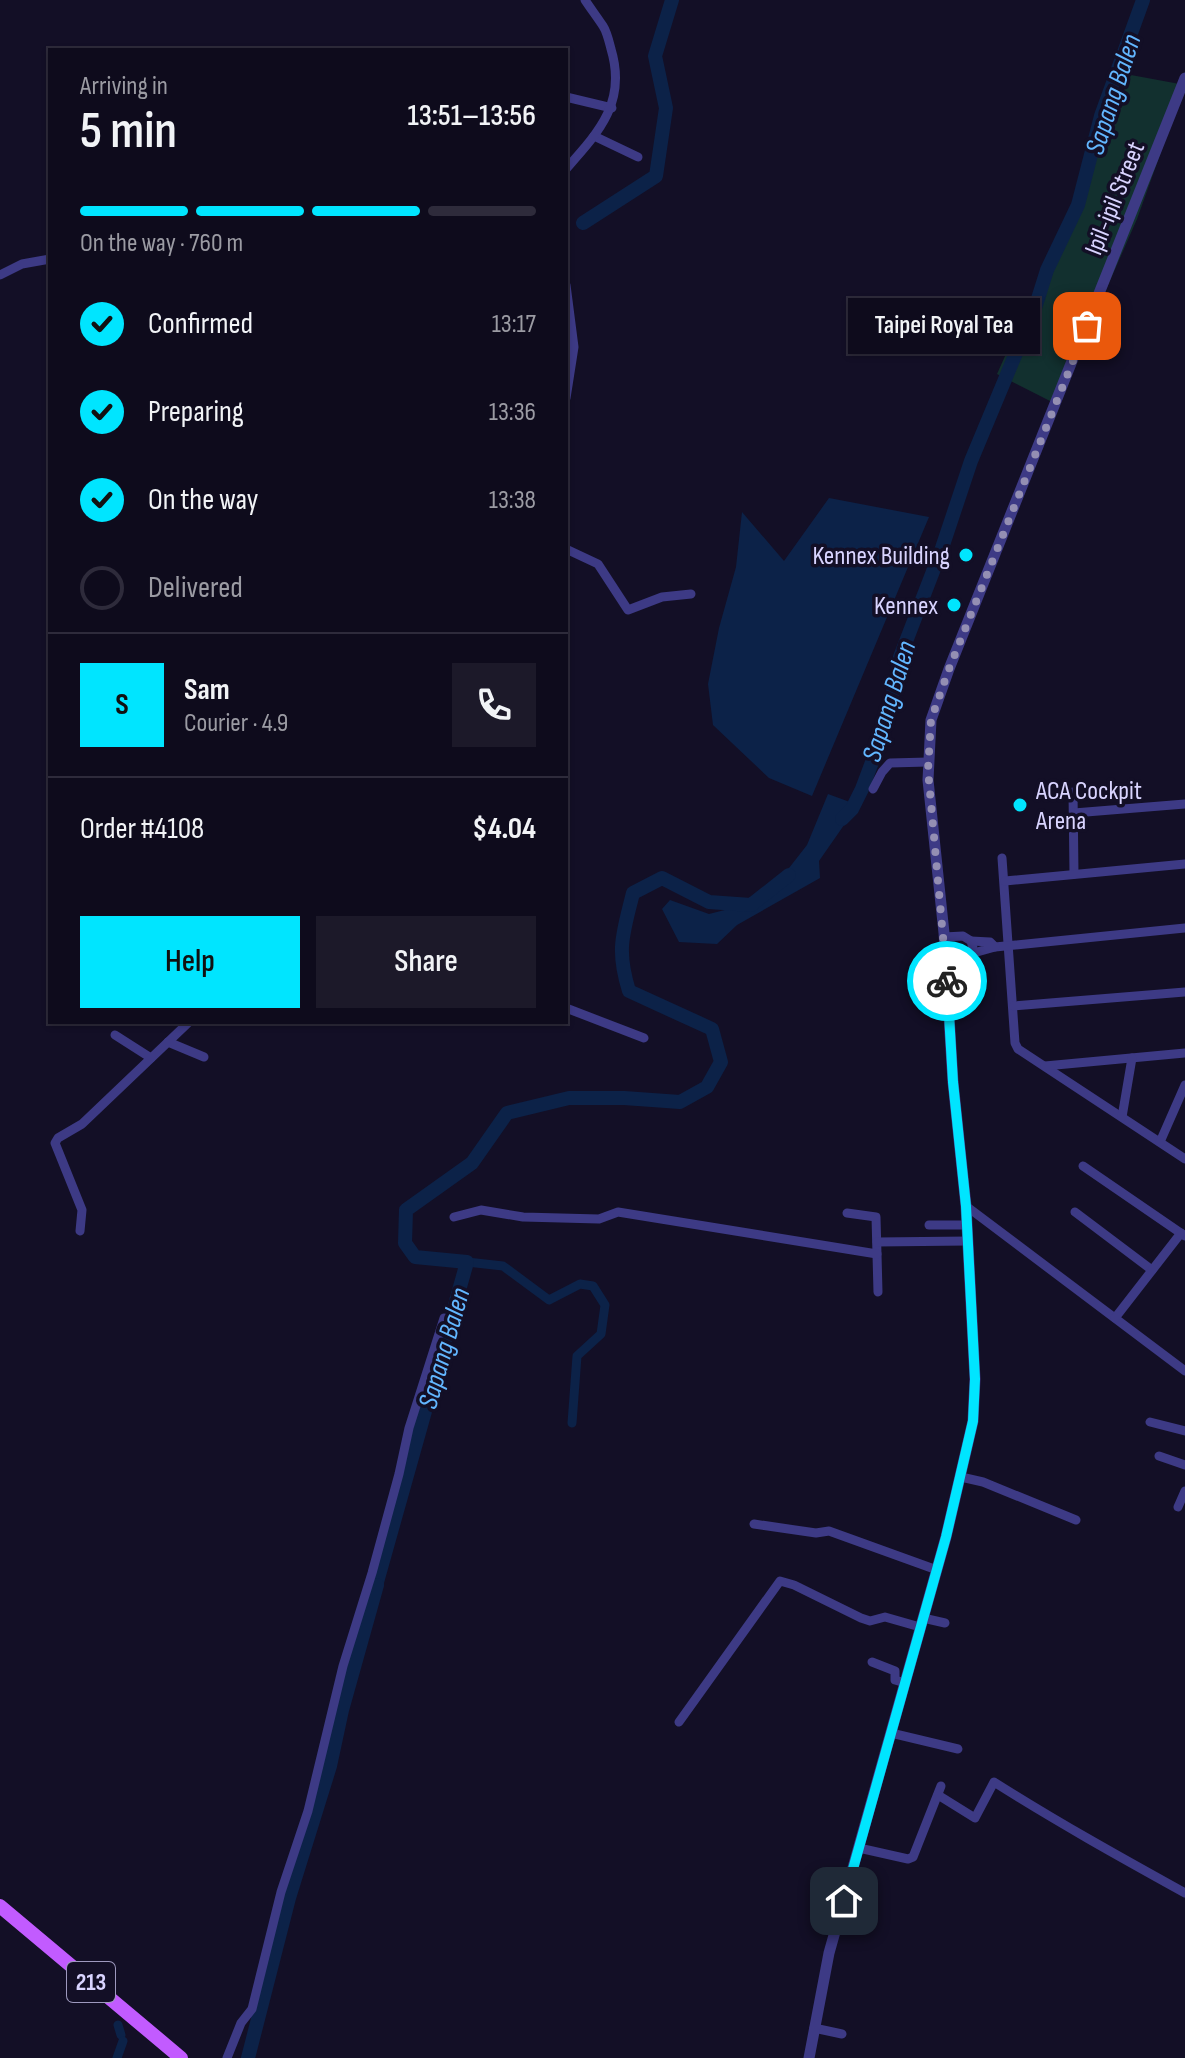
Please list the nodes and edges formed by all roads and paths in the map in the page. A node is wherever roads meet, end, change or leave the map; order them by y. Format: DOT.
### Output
graph roads {
  1 [pos="585,0"];
  2 [pos="1185,78"];
  3 [pos="568,97"];
  4 [pos="612,108"];
  5 [pos="594,136"];
  6 [pos="638,157"];
  7 [pos="568,167"];
  8 [pos="48,259"];
  9 [pos="0,275"];
  10 [pos="568,300"];
  11 [pos="568,385"];
  12 [pos="568,550"];
  13 [pos="691,594"];
  14 [pos="928,762"];
  15 [pos="873,789"];
  16 [pos="1073,792"];
  17 [pos="1185,804"];
  18 [pos="1074,813"];
  19 [pos="1002,858"];
  20 [pos="1185,864"];
  21 [pos="1074,874"];
  22 [pos="1005,881"];
  23 [pos="1185,928"];
  24 [pos="944,937"];
  25 [pos="971,941"];
  26 [pos="1009,944"];
  27 [pos="995,947"];
  28 [pos="970,954"];
  29 [pos="946,963"];
  30 [pos="1185,992"];
  31 [pos="1014,1006"];
  32 [pos="568,1009"];
  33 [pos="187,1024"];
  34 [pos="115,1035"];
  35 [pos="644,1038"];
  36 [pos="168,1042"];
  37 [pos="1185,1053"];
  38 [pos="204,1057"];
  39 [pos="151,1058"];
  40 [pos="1132,1058"];
  41 [pos="1045,1066"];
  42 [pos="1185,1085"];
  43 [pos="1122,1117"];
  44 [pos="1160,1142"];
  45 [pos="1185,1159"];
  46 [pos="1083,1166"];
  47 [pos="966,1206"];
  48 [pos="1075,1212"];
  49 [pos="847,1213"];
  50 [pos="454,1217"];
  51 [pos="929,1225"];
  52 [pos="967,1225"];
  53 [pos="80,1231"];
  54 [pos="1183,1235"];
  55 [pos="968,1241"];
  56 [pos="877,1242"];
  57 [pos="877,1254"];
  58 [pos="1152,1270"];
  59 [pos="878,1292"];
  60 [pos="444,1318"];
  61 [pos="1115,1318"];
  62 [pos="1185,1371"];
  63 [pos="1150,1422"];
  64 [pos="1185,1431"];
  65 [pos="1159,1456"];
  66 [pos="1185,1465"];
  67 [pos="961,1477"];
  68 [pos="1185,1491"];
  69 [pos="1178,1507"];
  70 [pos="1076,1520"];
  71 [pos="754,1524"];
  72 [pos="937,1570"];
  73 [pos="922,1622"];
  74 [pos="945,1623"];
  75 [pos="872,1662"];
  76 [pos="905,1683"];
  77 [pos="679,1722"];
  78 [pos="891,1733"];
  79 [pos="958,1749"];
  80 [pos="859,1848"];
  81 [pos="1185,1893"];
  82 [pos="0,1906"];
  83 [pos="814,2028"];
  84 [pos="842,2034"];
  85 [pos="181,2058"];
  86 [pos="227,2058"];
  87 [pos="809,2058"];
  1 -- 4 [label="street"];
  2 -- 14 [label="street, Ipil-ipil Street"];
  3 -- 4 [label="street"];
  4 -- 5 [label="street"];
  5 -- 6 [label="street"];
  5 -- 7 [label="street"];
  8 -- 9 [label="street"];
  10 -- 11 [label="street"];
  12 -- 13 [label="street"];
  14 -- 15 [label="street"];
  14 -- 24 [label="street, Ipil-ipil Street"];
  16 -- 18 [label="street"];
  17 -- 18 [label="street"];
  18 -- 21 [label="street"];
  19 -- 22 [label="street"];
  20 -- 21 [label="street"];
  21 -- 22 [label="street"];
  22 -- 26 [label="street"];
  23 -- 26 [label="street"];
  24 -- 25 [label="street"];
  24 -- 29 [label="street, Ipil-ipil Street"];
  25 -- 27 [label="street"];
  25 -- 28 [label="street"];
  26 -- 27 [label="street"];
  26 -- 31 [label="street"];
  27 -- 28 [label="street"];
  28 -- 29 [label="street"];
  29 -- 47 [label="street, Ipil-ipil Street"];
  30 -- 31 [label="street"];
  31 -- 41 [label="street"];
  32 -- 35 [label="street"];
  33 -- 36 [label="street"];
  34 -- 39 [label="street"];
  36 -- 38 [label="street"];
  36 -- 39 [label="street"];
  37 -- 40 [label="street"];
  39 -- 53 [label="street"];
  40 -- 41 [label="street"];
  40 -- 43 [label="street"];
  41 -- 43 [label="street"];
  42 -- 44 [label="street"];
  43 -- 44 [label="street"];
  44 -- 45 [label="street"];
  46 -- 54 [label="street"];
  47 -- 52 [label="street, Ipil-ipil Street"];
  47 -- 61 [label="street"];
  48 -- 58 [label="street"];
  49 -- 56 [label="street"];
  50 -- 57 [label="street"];
  51 -- 52 [label="street"];
  52 -- 55 [label="street, Ipil-ipil Street"];
  54 -- 58 [label="street"];
  55 -- 56 [label="street"];
  55 -- 67 [label="street, Ipil-ipil Street"];
  56 -- 57 [label="street"];
  57 -- 59 [label="street"];
  58 -- 61 [label="street"];
  60 -- 86 [label="street"];
  61 -- 62 [label="street"];
  63 -- 64 [label="street"];
  65 -- 66 [label="street"];
  67 -- 70 [label="street"];
  67 -- 72 [label="street, Ipil-ipil Street"];
  68 -- 69 [label="street"];
  71 -- 72 [label="street"];
  72 -- 73 [label="street, Ipil-ipil Street"];
  73 -- 74 [label="street"];
  73 -- 76 [label="street, Ipil-ipil Street"];
  73 -- 77 [label="street"];
  75 -- 76 [label="street"];
  76 -- 78 [label="street, Ipil-ipil Street"];
  78 -- 79 [label="street"];
  78 -- 80 [label="street, Ipil-ipil Street"];
  80 -- 81 [label="street"];
  80 -- 83 [label="street, Ipil-ipil Street"];
  82 -- 85 [label="main road, 213"];
  83 -- 84 [label="street"];
  83 -- 87 [label="street, Ipil-ipil Street"];
}
